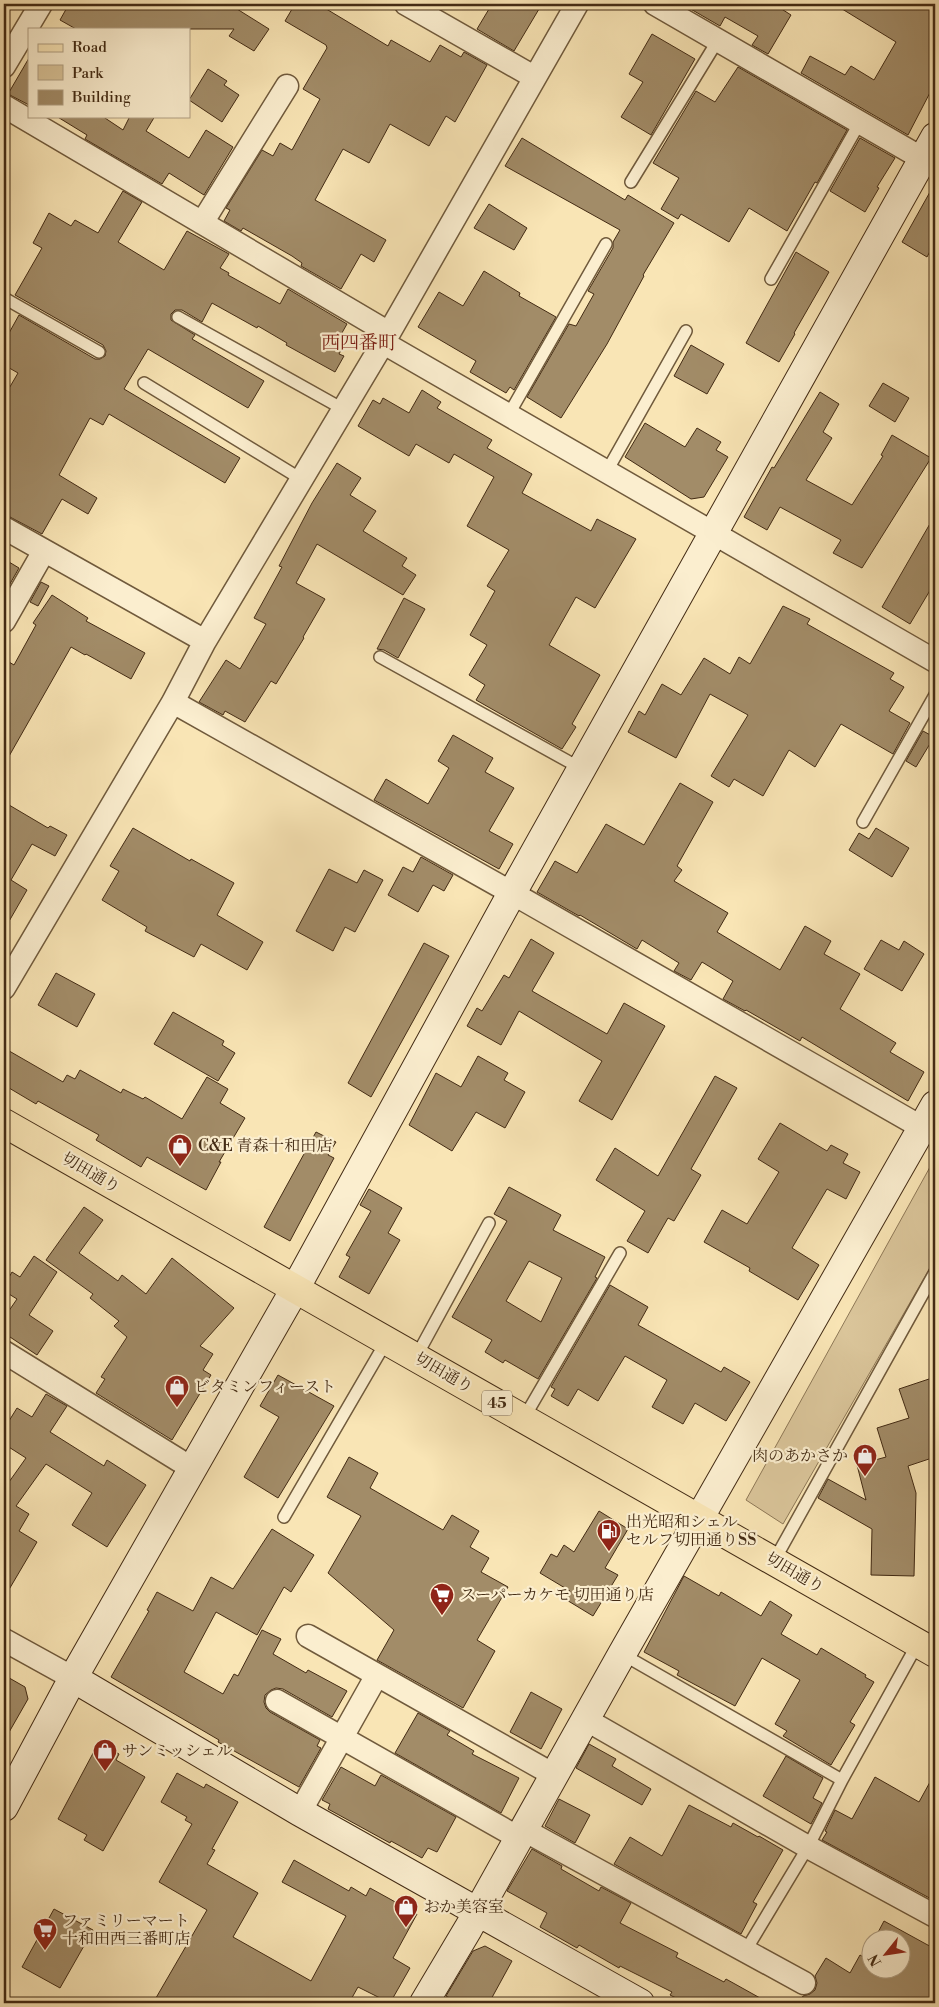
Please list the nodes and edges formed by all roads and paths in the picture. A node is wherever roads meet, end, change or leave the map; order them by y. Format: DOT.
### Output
graph roads {
  1 [pos="40,4"];
  2 [pos="406,4"];
  3 [pos="578,4"];
  4 [pos="655,4"];
  5 [pos="718,40"];
  6 [pos="4,66"];
  7 [pos="534,76"];
  8 [pos="287,86"];
  9 [pos="4,106"];
  10 [pos="860,122"];
  11 [pos="931,154"];
  12 [pos="631,182"];
  13 [pos="202,223"];
  14 [pos="606,244"];
  15 [pos="771,279"];
  16 [pos="4,298"];
  17 [pos="178,317"];
  18 [pos="686,331"];
  19 [pos="385,337"];
  20 [pos="99,352"];
  21 [pos="144,383"];
  22 [pos="343,409"];
  23 [pos="509,414"];
  24 [pos="607,471"];
  25 [pos="301,479"];
  26 [pos="4,528"];
  27 [pos="714,533"];
  28 [pos="44,551"];
  29 [pos="4,621"];
  30 [pos="205,641"];
  31 [pos="380,657"];
  32 [pos="935,660"];
  33 [pos="935,696"];
  34 [pos="173,702"];
  35 [pos="582,769"];
  36 [pos="863,822"];
  37 [pos="512,893"];
  38 [pos="4,988"];
  39 [pos="931,1122"];
  40 [pos="4,1124"];
  41 [pos="489,1223"];
  42 [pos="620,1253"];
  43 [pos="935,1272"];
  44 [pos="295,1288"];
  45 [pos="387,1340"];
  46 [pos="4,1352"];
  47 [pos="416,1357"];
  48 [pos="524,1418"];
  49 [pos="193,1469"];
  50 [pos="284,1517"];
  51 [pos="699,1519"];
  52 [pos="774,1561"];
  53 [pos="308,1636"];
  54 [pos="4,1640"];
  55 [pos="927,1648"];
  56 [pos="622,1654"];
  57 [pos="377,1675"];
  58 [pos="73,1678"];
  59 [pos="277,1701"];
  60 [pos="586,1719"];
  61 [pos="342,1738"];
  62 [pos="554,1775"];
  63 [pos="842,1780"];
  64 [pos="4,1807"];
  65 [pos="300,1812"];
  66 [pos="522,1834"];
  67 [pos="808,1847"];
  68 [pos="479,1911"];
  69 [pos="935,1916"];
  70 [pos="746,1950"];
  71 [pos="804,1983"];
  72 [pos="424,2003"];
  73 [pos="640,2003"];
  1 -- 6 [label="street"];
  2 -- 7 [label="street"];
  3 -- 7 [label="street"];
  4 -- 5 [label="street"];
  5 -- 10 [label="street"];
  5 -- 12 [label="lane"];
  7 -- 19 [label="street"];
  8 -- 13 [label="street"];
  9 -- 13 [label="street"];
  10 -- 11 [label="street"];
  10 -- 15 [label="lane"];
  11 -- 27 [label="street"];
  13 -- 19 [label="street"];
  14 -- 23 [label="lane"];
  16 -- 20 [label="lane"];
  17 -- 22 [label="lane"];
  18 -- 24 [label="lane"];
  19 -- 22 [label="street"];
  19 -- 23 [label="street"];
  21 -- 25 [label="lane"];
  22 -- 25 [label="street"];
  23 -- 24 [label="street"];
  24 -- 27 [label="street"];
  25 -- 30 [label="street"];
  26 -- 28 [label="street"];
  27 -- 32 [label="street"];
  27 -- 35 [label="street"];
  28 -- 29 [label="street"];
  28 -- 30 [label="street"];
  30 -- 34 [label="street"];
  31 -- 35 [label="lane"];
  33 -- 36 [label="lane"];
  34 -- 37 [label="street"];
  34 -- 38 [label="street"];
  35 -- 37 [label="street"];
  37 -- 39 [label="street"];
  37 -- 44 [label="street"];
  39 -- 51 [label="street"];
  40 -- 44 [label="main road, 切田通り / 45"];
  41 -- 47 [label="lane"];
  42 -- 48 [label="lane"];
  43 -- 52 [label="lane"];
  44 -- 45 [label="main road, 切田通り / 45"];
  44 -- 49 [label="street"];
  45 -- 47 [label="main road, 切田通り / 45"];
  45 -- 50 [label="lane"];
  46 -- 49 [label="street"];
  47 -- 48 [label="main road, 切田通り / 45"];
  48 -- 51 [label="main road, 切田通り / 45"];
  49 -- 58 [label="street"];
  51 -- 52 [label="main road, 切田通り / 45"];
  51 -- 56 [label="street"];
  52 -- 55 [label="main road, 切田通り / 45"];
  53 -- 57 [label="street"];
  54 -- 58 [label="street"];
  55 -- 63 [label="lane"];
  56 -- 60 [label="street"];
  56 -- 63 [label="lane"];
  57 -- 61 [label="street"];
  57 -- 62 [label="street"];
  58 -- 64 [label="street"];
  58 -- 65 [label="street"];
  59 -- 61 [label="street"];
  60 -- 62 [label="street"];
  60 -- 67 [label="street"];
  61 -- 65 [label="street"];
  61 -- 66 [label="street"];
  62 -- 66 [label="street"];
  63 -- 67 [label="lane"];
  65 -- 68 [label="street"];
  66 -- 68 [label="street"];
  66 -- 70 [label="street"];
  67 -- 69 [label="street"];
  67 -- 70 [label="lane"];
  68 -- 72 [label="street"];
  68 -- 73 [label="street"];
  70 -- 71 [label="street"];
}
